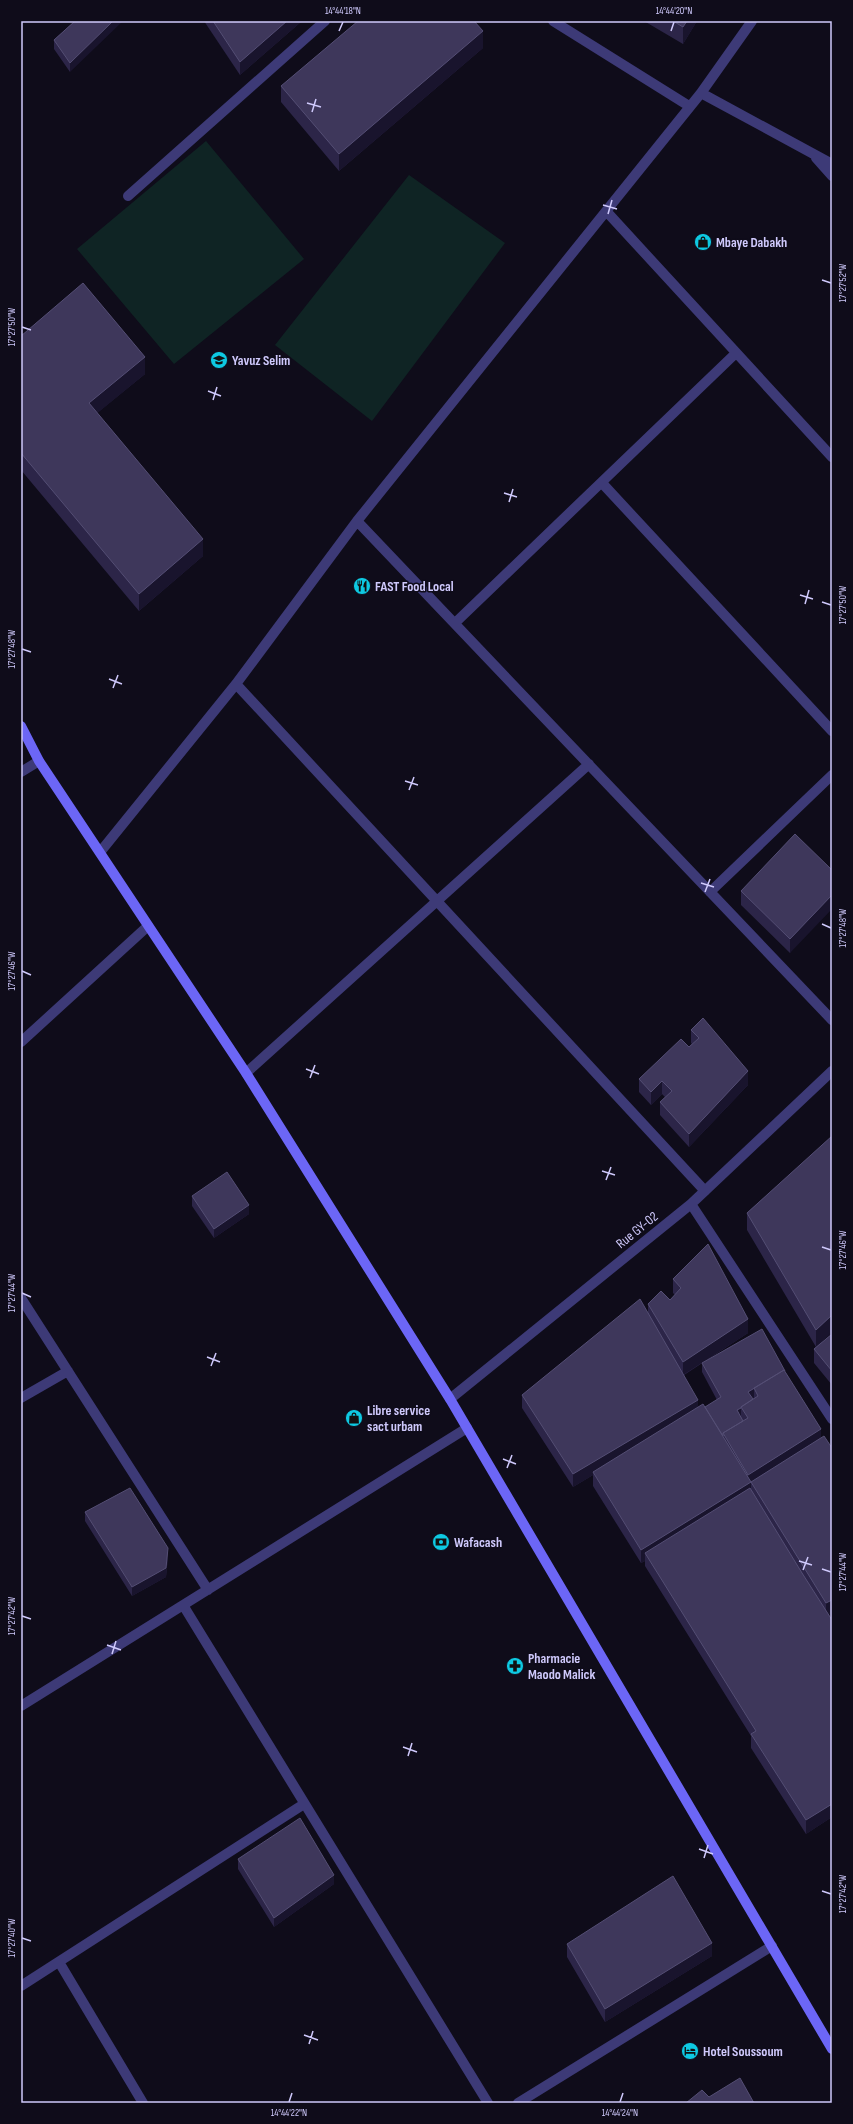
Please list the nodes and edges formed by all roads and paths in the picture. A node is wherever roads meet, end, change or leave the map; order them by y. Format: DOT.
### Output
graph roads {
  1 [pos="325,21"];
  2 [pos="553,21"];
  3 [pos="752,21"];
  4 [pos="701,93"];
  5 [pos="689,106"];
  6 [pos="812,153"];
  7 [pos="832,164"];
  8 [pos="832,176"];
  9 [pos="128,196"];
  10 [pos="606,211"];
  11 [pos="736,353"];
  12 [pos="832,457"];
  13 [pos="602,483"];
  14 [pos="357,520"];
  15 [pos="455,623"];
  16 [pos="236,684"];
  17 [pos="21,726"];
  18 [pos="832,731"];
  19 [pos="39,761"];
  20 [pos="589,764"];
  21 [pos="21,772"];
  22 [pos="832,775"];
  23 [pos="101,851"];
  24 [pos="710,892"];
  25 [pos="437,901"];
  26 [pos="148,926"];
  27 [pos="832,1020"];
  28 [pos="21,1042"];
  29 [pos="832,1071"];
  30 [pos="246,1073"];
  31 [pos="705,1191"];
  32 [pos="690,1204"];
  33 [pos="21,1298"];
  34 [pos="68,1371"];
  35 [pos="21,1398"];
  36 [pos="450,1399"];
  37 [pos="832,1419"];
  38 [pos="467,1428"];
  39 [pos="208,1590"];
  40 [pos="183,1605"];
  41 [pos="21,1706"];
  42 [pos="304,1804"];
  43 [pos="772,1946"];
  44 [pos="59,1962"];
  45 [pos="21,1986"];
  46 [pos="832,2049"];
  47 [pos="143,2103"];
  48 [pos="488,2103"];
  49 [pos="518,2103"];
  1 -- 9 [label="street"];
  2 -- 5 [label="street"];
  3 -- 4 [label="street"];
  4 -- 5 [label="street"];
  4 -- 6 [label="street"];
  5 -- 10 [label="street"];
  6 -- 7 [label="street"];
  6 -- 8 [label="street"];
  10 -- 11 [label="street"];
  10 -- 14 [label="street"];
  11 -- 12 [label="street"];
  11 -- 13 [label="street"];
  13 -- 15 [label="street"];
  13 -- 18 [label="street"];
  14 -- 15 [label="street"];
  14 -- 16 [label="street"];
  15 -- 20 [label="street"];
  16 -- 23 [label="street"];
  16 -- 25 [label="street"];
  17 -- 19 [label="street"];
  19 -- 21 [label="street"];
  19 -- 23 [label="street"];
  20 -- 24 [label="street"];
  20 -- 25 [label="street"];
  22 -- 24 [label="street"];
  23 -- 26 [label="street"];
  24 -- 27 [label="street"];
  25 -- 30 [label="street"];
  25 -- 31 [label="street"];
  26 -- 28 [label="street"];
  26 -- 30 [label="street"];
  29 -- 31 [label="street, Rue GY-02"];
  30 -- 36 [label="street"];
  31 -- 32 [label="street, Rue GY-02"];
  32 -- 36 [label="street, Rue GY-02"];
  32 -- 37 [label="street"];
  33 -- 34 [label="street"];
  34 -- 35 [label="street"];
  34 -- 39 [label="street"];
  36 -- 38 [label="street"];
  38 -- 39 [label="street"];
  38 -- 43 [label="street"];
  39 -- 40 [label="street"];
  40 -- 41 [label="street"];
  40 -- 42 [label="street"];
  42 -- 44 [label="street"];
  42 -- 48 [label="street"];
  43 -- 46 [label="street"];
  43 -- 49 [label="street"];
  44 -- 45 [label="street"];
  44 -- 47 [label="street"];
}
